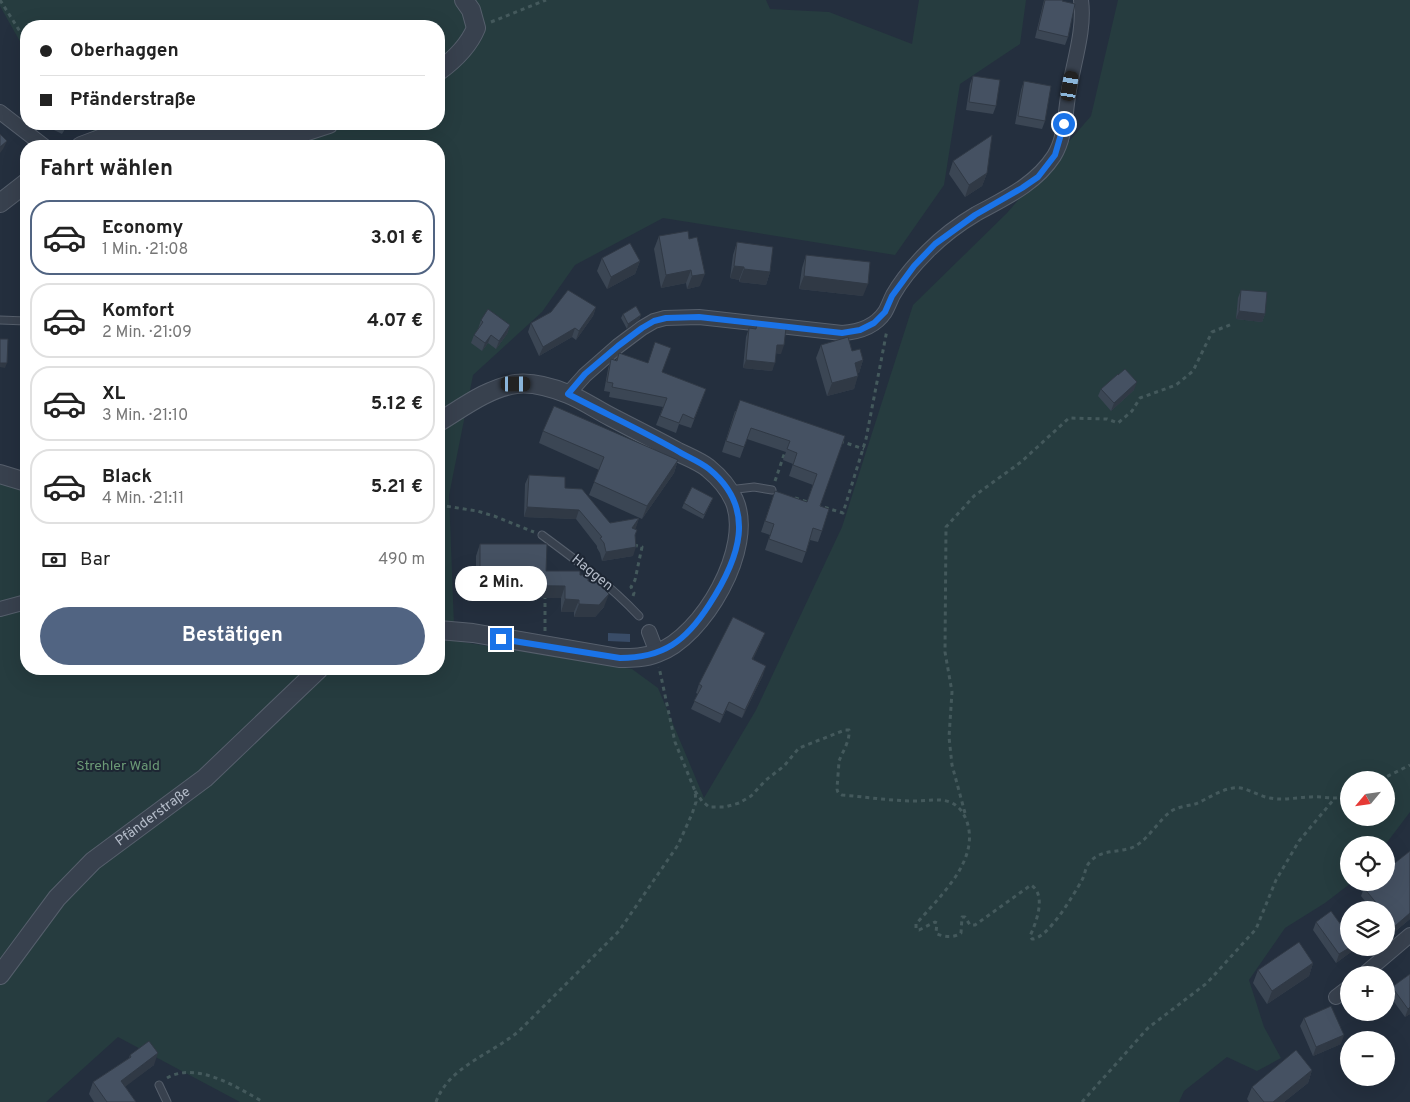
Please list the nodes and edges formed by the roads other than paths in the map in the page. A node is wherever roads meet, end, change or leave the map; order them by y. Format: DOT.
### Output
graph roads {
  1 [pos="464,0"];
  2 [pos="1081,0"];
  3 [pos="445,66"];
  4 [pos="0,112"];
  5 [pos="20,127"];
  6 [pos="23,130"];
  7 [pos="311,130"];
  8 [pos="36,140"];
  9 [pos="97,140"];
  10 [pos="20,188"];
  11 [pos="0,203"];
  12 [pos="0,320"];
  13 [pos="20,321"];
  14 [pos="568,394"];
  15 [pos="445,418"];
  16 [pos="0,474"];
  17 [pos="20,480"];
  18 [pos="729,490"];
  19 [pos="772,490"];
  20 [pos="542,535"];
  21 [pos="20,604"];
  22 [pos="0,609"];
  23 [pos="639,616"];
  24 [pos="445,631"];
  25 [pos="650,632"];
  26 [pos="658,653"];
  27 [pos="312,675"];
  28 [pos="1410,934"];
  29 [pos="1373,966"];
  30 [pos="0,975"];
  31 [pos="1340,994"];
  32 [pos="1336,997"];
  33 [pos="158,1085"];
  34 [pos="167,1102"];
  1 -- 3 [label="street"];
  2 -- 14 [label="street"];
  4 -- 5 [label="street"];
  6 -- 8 [label="street"];
  7 -- 9 [label="street"];
  10 -- 11 [label="street"];
  12 -- 13 [label="lane"];
  14 -- 15 [label="street"];
  14 -- 18 [label="street"];
  16 -- 17 [label="street"];
  18 -- 19 [label="lane"];
  18 -- 26 [label="street"];
  20 -- 23 [label="lane, Haggen"];
  21 -- 22 [label="street"];
  24 -- 26 [label="street"];
  25 -- 26 [label="street"];
  27 -- 30 [label="street, Pfänderstraße"];
  28 -- 29 [label="street"];
  31 -- 32 [label="street"];
  33 -- 34 [label="lane"];
}
